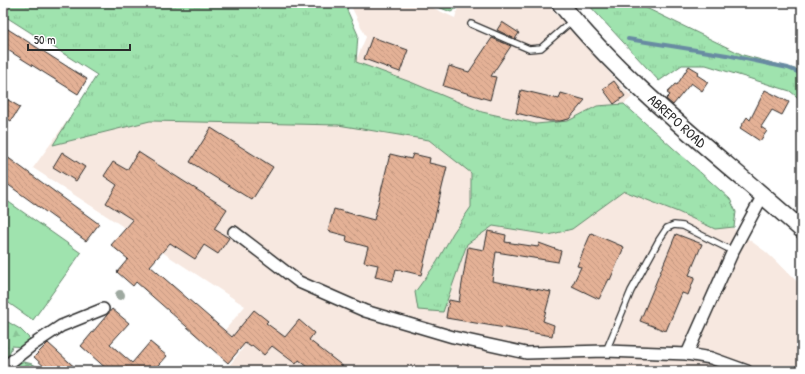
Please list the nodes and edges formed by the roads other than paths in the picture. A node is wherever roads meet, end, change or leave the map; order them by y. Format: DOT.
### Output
graph roads {
  1 [pos="560,3"];
  2 [pos="573,20"];
  3 [pos="471,24"];
  4 [pos="763,195"];
  5 [pos="802,230"];
  6 [pos="234,232"];
  7 [pos="733,251"];
  8 [pos="103,310"];
  9 [pos="606,351"];
  10 [pos="687,354"];
  11 [pos="3,368"];
  12 [pos="747,371"];
  1 -- 2 [label="main road, ABREPO ROAD"];
  2 -- 3 [label="lane"];
  2 -- 4 [label="main road, ABREPO ROAD"];
  4 -- 5 [label="main road, ABREPO ROAD"];
  4 -- 7 [label="street"];
  6 -- 9 [label="street"];
  7 -- 9 [label="lane"];
  7 -- 10 [label="street"];
  8 -- 11 [label="street"];
  9 -- 10 [label="street"];
  10 -- 12 [label="street"];
}
